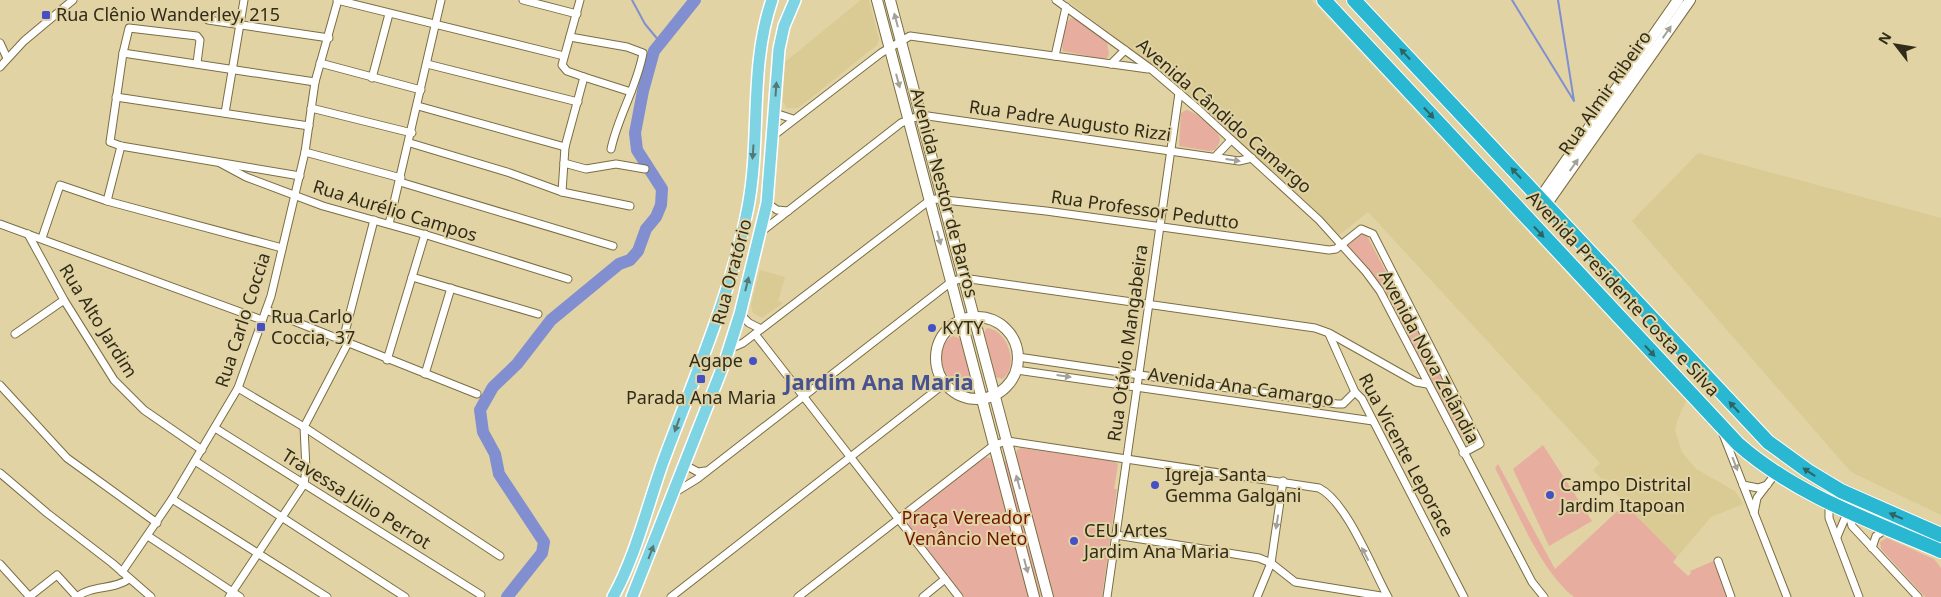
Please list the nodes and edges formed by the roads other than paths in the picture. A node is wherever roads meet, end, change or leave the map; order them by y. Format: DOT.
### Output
graph roads {
  1 [pos="74,0"];
  2 [pos="244,0"];
  3 [pos="337,0"];
  4 [pos="440,0"];
  5 [pos="523,0"];
  6 [pos="580,0"];
  7 [pos="772,0"];
  8 [pos="795,0"];
  9 [pos="876,0"];
  10 [pos="890,0"];
  11 [pos="1056,0"];
  12 [pos="1324,0"];
  13 [pos="1354,0"];
  14 [pos="1678,0"];
  15 [pos="1690,0"];
  16 [pos="1066,7"];
  17 [pos="389,14"];
  18 [pos="577,14"];
  19 [pos="208,20"];
  20 [pos="240,24"];
  21 [pos="435,24"];
  22 [pos="570,37"];
  23 [pos="329,38"];
  24 [pos="901,41"];
  25 [pos="0,43"];
  26 [pos="889,48"];
  27 [pos="1125,50"];
  28 [pos="123,53"];
  29 [pos="564,56"];
  30 [pos="1055,56"];
  31 [pos="7,58"];
  32 [pos="197,63"];
  33 [pos="320,63"];
  34 [pos="427,64"];
  35 [pos="1111,64"];
  36 [pos="0,68"];
  37 [pos="232,68"];
  38 [pos="1151,69"];
  39 [pos="372,78"];
  40 [pos="586,78"];
  41 [pos="315,82"];
  42 [pos="421,90"];
  43 [pos="632,92"];
  44 [pos="1179,93"];
  45 [pos="116,98"];
  46 [pos="578,102"];
  47 [pos="418,106"];
  48 [pos="311,108"];
  49 [pos="225,113"];
  50 [pos="775,113"];
  51 [pos="920,115"];
  52 [pos="793,119"];
  53 [pos="908,119"];
  54 [pos="308,126"];
  55 [pos="412,133"];
  56 [pos="773,136"];
  57 [pos="1232,140"];
  58 [pos="410,142"];
  59 [pos="121,146"];
  60 [pos="565,147"];
  61 [pos="611,149"];
  62 [pos="1171,150"];
  63 [pos="305,152"];
  64 [pos="1215,157"];
  65 [pos="1252,158"];
  66 [pos="219,162"];
  67 [pos="564,163"];
  68 [pos="645,169"];
  69 [pos="300,176"];
  70 [pos="400,180"];
  71 [pos="562,192"];
  72 [pos="295,196"];
  73 [pos="943,198"];
  74 [pos="930,200"];
  75 [pos="107,201"];
  76 [pos="1543,202"];
  77 [pos="767,203"];
  78 [pos="630,206"];
  79 [pos="788,211"];
  80 [pos="374,220"];
  81 [pos="0,224"];
  82 [pos="389,224"];
  83 [pos="1160,227"];
  84 [pos="761,232"];
  85 [pos="28,234"];
  86 [pos="425,234"];
  87 [pos="42,238"];
  88 [pos="1342,245"];
  89 [pos="613,246"];
  90 [pos="282,248"];
  91 [pos="412,277"];
  92 [pos="963,278"];
  93 [pos="568,279"];
  94 [pos="951,282"];
  95 [pos="451,288"];
  96 [pos="64,300"];
  97 [pos="1148,304"];
  98 [pos="266,310"];
  99 [pos="538,314"];
  100 [pos="740,314"];
  101 [pos="974,316"];
  102 [pos="961,319"];
  103 [pos="262,320"];
  104 [pos="761,329"];
  105 [pos="1329,333"];
  106 [pos="15,334"];
  107 [pos="755,334"];
  108 [pos="345,342"];
  109 [pos="729,349"];
  110 [pos="1018,357"];
  111 [pos="387,360"];
  112 [pos="1016,370"];
  113 [pos="424,374"];
  114 [pos="1138,375"];
  115 [pos="944,384"];
  116 [pos="1427,384"];
  117 [pos="0,385"];
  118 [pos="1137,387"];
  119 [pos="238,388"];
  120 [pos="1355,392"];
  121 [pos="476,394"];
  122 [pos="802,395"];
  123 [pos="995,396"];
  124 [pos="982,400"];
  125 [pos="1373,421"];
  126 [pos="304,427"];
  127 [pos="1720,427"];
  128 [pos="215,428"];
  129 [pos="1007,441"];
  130 [pos="1768,442"];
  131 [pos="994,445"];
  132 [pos="202,450"];
  133 [pos="1464,453"];
  134 [pos="851,458"];
  135 [pos="1126,458"];
  136 [pos="195,461"];
  137 [pos="685,465"];
  138 [pos="706,470"];
  139 [pos="0,473"];
  140 [pos="1772,479"];
  141 [pos="1283,481"];
  142 [pos="304,484"];
  143 [pos="1743,485"];
  144 [pos="674,493"];
  145 [pos="1851,496"];
  146 [pos="172,499"];
  147 [pos="1828,502"];
  148 [pos="1848,511"];
  149 [pos="1754,514"];
  150 [pos="283,518"];
  151 [pos="898,519"];
  152 [pos="156,523"];
  153 [pos="1888,528"];
  154 [pos="1116,534"];
  155 [pos="1941,535"];
  156 [pos="148,536"];
  157 [pos="1836,538"];
  158 [pos="1872,548"];
  159 [pos="1941,551"];
  160 [pos="258,555"];
  161 [pos="500,556"];
  162 [pos="1718,561"];
  163 [pos="1271,563"];
  164 [pos="0,564"];
  165 [pos="122,572"];
  166 [pos="129,578"];
  167 [pos="945,579"];
  168 [pos="230,595"];
  169 [pos="481,595"];
  170 [pos="1461,595"];
  171 [pos="29,597"];
  172 [pos="77,597"];
  173 [pos="151,597"];
  174 [pos="240,597"];
  175 [pos="327,597"];
  176 [pos="405,597"];
  177 [pos="613,597"];
  178 [pos="632,597"];
  179 [pos="671,597"];
  180 [pos="798,597"];
  181 [pos="923,597"];
  182 [pos="959,597"];
  183 [pos="1034,597"];
  184 [pos="1048,597"];
  185 [pos="1107,597"];
  186 [pos="1257,597"];
  187 [pos="1387,597"];
  188 [pos="1544,597"];
  189 [pos="1731,597"];
  190 [pos="1787,597"];
  191 [pos="1859,597"];
  192 [pos="1918,597"];
  1 -- 31 [label="street"];
  2 -- 20 [label="street"];
  3 -- 17 [label="street"];
  3 -- 23 [label="street, Rua Carlo Coccia"];
  4 -- 21 [label="street"];
  5 -- 18 [label="street"];
  6 -- 18 [label="street"];
  7 -- 177 [label="main road, Rua Oratório, one-way"];
  50 -- 8 [label="main road, Rua Oratório, one-way"];
  9 -- 26 [label="street, Avenida Nestor de Barros"];
  24 -- 10 [label="street, Avenida Nestor de Barros, one-way"];
  11 -- 16 [label="street, Avenida Cândido Camargo"];
  12 -- 127 [label="highway, Avenida Presidente Costa e Silva, one-way"];
  76 -- 13 [label="highway, Avenida Presidente Costa e Silva, one-way"];
  14 -- 76 [label="street, Rua Almir Ribeiro"];
  76 -- 15 [label="street, Rua Almir Ribeiro, one-way"];
  16 -- 27 [label="street, Avenida Cândido Camargo"];
  16 -- 30 [label="street"];
  17 -- 21 [label="street"];
  17 -- 39 [label="street"];
  18 -- 22 [label="street"];
  19 -- 20 [label="street"];
  20 -- 23 [label="street"];
  20 -- 37 [label="street"];
  21 -- 29 [label="street"];
  21 -- 34 [label="street"];
  22 -- 29 [label="street"];
  22 -- 43 [label="street"];
  23 -- 33 [label="street, Rua Carlo Coccia"];
  24 -- 26 [label="street"];
  24 -- 30 [label="street"];
  24 -- 51 [label="street, Avenida Nestor de Barros"];
  25 -- 31 [label="street"];
  26 -- 52 [label="street"];
  26 -- 53 [label="street, Avenida Nestor de Barros, one-way"];
  27 -- 35 [label="street"];
  27 -- 38 [label="street, Avenida Cândido Camargo"];
  28 -- 32 [label="street"];
  28 -- 32 [label="street"];
  28 -- 45 [label="street"];
  29 -- 40 [label="street"];
  30 -- 35 [label="street"];
  31 -- 36 [label="street"];
  32 -- 37 [label="street"];
  33 -- 39 [label="street"];
  33 -- 41 [label="street, Rua Carlo Coccia"];
  34 -- 42 [label="street"];
  34 -- 46 [label="street"];
  35 -- 38 [label="street"];
  37 -- 41 [label="street"];
  37 -- 49 [label="street"];
  38 -- 44 [label="street, Avenida Cândido Camargo"];
  39 -- 42 [label="street"];
  40 -- 43 [label="street"];
  40 -- 46 [label="street"];
  41 -- 48 [label="street, Rua Carlo Coccia"];
  42 -- 47 [label="street"];
  43 -- 61 [label="street"];
  44 -- 57 [label="street, Avenida Cândido Camargo"];
  44 -- 62 [label="street, Rua Otávio Mangabeira"];
  45 -- 49 [label="street"];
  45 -- 59 [label="street"];
  46 -- 60 [label="street"];
  47 -- 55 [label="street"];
  47 -- 60 [label="street"];
  48 -- 54 [label="street, Rua Carlo Coccia"];
  48 -- 55 [label="street"];
  49 -- 54 [label="street"];
  50 -- 52 [label="street"];
  50 -- 56 [label="main road, Rua Oratório"];
  51 -- 53 [label="street"];
  51 -- 62 [label="street, Rua Padre Augusto Rizzi"];
  51 -- 73 [label="street, Avenida Nestor de Barros"];
  52 -- 56 [label="street"];
  53 -- 74 [label="street, Avenida Nestor de Barros"];
  53 -- 79 [label="street"];
  54 -- 63 [label="street, Rua Carlo Coccia"];
  55 -- 58 [label="street"];
  56 -- 77 [label="main road, Rua Oratório"];
  57 -- 64 [label="street"];
  57 -- 65 [label="street, Avenida Cândido Camargo"];
  58 -- 70 [label="street"];
  58 -- 71 [label="street"];
  59 -- 66 [label="street"];
  59 -- 75 [label="street"];
  60 -- 67 [label="street"];
  62 -- 64 [label="street, Rua Padre Augusto Rizzi"];
  62 -- 83 [label="street, Rua Otávio Mangabeira"];
  63 -- 69 [label="street, Rua Carlo Coccia"];
  63 -- 70 [label="street, Rua Aurélio Campos"];
  64 -- 65 [label="street, Rua Padre Augusto Rizzi, one-way"];
  65 -- 88 [label="street, Avenida Cândido Camargo"];
  66 -- 69 [label="street"];
  66 -- 72 [label="street, Rua Aurélio Campos"];
  67 -- 68 [label="street"];
  67 -- 71 [label="street"];
  69 -- 72 [label="street, Rua Carlo Coccia"];
  70 -- 82 [label="street"];
  70 -- 89 [label="street, Rua Aurélio Campos"];
  71 -- 78 [label="street"];
  72 -- 80 [label="street, Rua Aurélio Campos"];
  72 -- 90 [label="street, Rua Carlo Coccia"];
  73 -- 74 [label="street, Rua Professor Pedutto"];
  73 -- 83 [label="street, Rua Professor Pedutto"];
  73 -- 92 [label="street, Avenida Nestor de Barros"];
  74 -- 94 [label="street, Avenida Nestor de Barros, one-way"];
  74 -- 104 [label="street"];
  75 -- 87 [label="street"];
  75 -- 90 [label="street"];
  130 -- 76 [label="highway, Avenida Presidente Costa e Silva, one-way"];
  77 -- 79 [label="street"];
  77 -- 84 [label="main road, Rua Oratório"];
  79 -- 84 [label="street"];
  80 -- 82 [label="street, Rua Aurélio Campos"];
  80 -- 108 [label="street"];
  81 -- 85 [label="street"];
  82 -- 86 [label="street, Rua Aurélio Campos"];
  83 -- 88 [label="street, Rua Professor Pedutto"];
  83 -- 97 [label="street, Rua Otávio Mangabeira"];
  100 -- 84 [label="main road, Rua Oratório, one-way"];
  85 -- 87 [label="street"];
  85 -- 96 [label="street, Rua Alto Jardim"];
  86 -- 91 [label="street"];
  86 -- 93 [label="street, Rua Aurélio Campos"];
  87 -- 103 [label="street"];
  88 -- 116 [label="street, Avenida Nova Zelândia"];
  88 -- 133 [label="street, Avenida Nova Zelândia"];
  90 -- 98 [label="street, Rua Carlo Coccia"];
  91 -- 95 [label="street"];
  91 -- 111 [label="street"];
  92 -- 94 [label="street"];
  92 -- 97 [label="street"];
  92 -- 101 [label="street, Avenida Nestor de Barros"];
  94 -- 102 [label="street, Avenida Nestor de Barros"];
  94 -- 122 [label="street"];
  95 -- 99 [label="street"];
  95 -- 113 [label="street"];
  96 -- 106 [label="street"];
  96 -- 132 [label="street, Rua Alto Jardim"];
  97 -- 105 [label="street"];
  97 -- 114 [label="street, Rua Otávio Mangabeira"];
  98 -- 103 [label="street, Rua Carlo Coccia"];
  98 -- 108 [label="street"];
  100 -- 104 [label="street"];
  100 -- 109 [label="main road, Rua Oratório"];
  101 -- 102 [label="street"];
  101 -- 110 [label="street"];
  101 -- 123 [label="street, Avenida Nestor de Barros"];
  102 -- 115 [label="street"];
  102 -- 124 [label="street, Avenida Nestor de Barros"];
  103 -- 119 [label="street, Rua Carlo Coccia"];
  104 -- 107 [label="street"];
  105 -- 116 [label="street"];
  105 -- 120 [label="street, Rua Vicente Leporace"];
  107 -- 109 [label="street"];
  107 -- 122 [label="street"];
  108 -- 111 [label="street"];
  108 -- 126 [label="street"];
  109 -- 137 [label="main road, Rua Oratório"];
  110 -- 112 [label="street"];
  110 -- 114 [label="street, Avenida Ana Camargo"];
  111 -- 113 [label="street"];
  112 -- 118 [label="street, Avenida Ana Camargo, one-way"];
  112 -- 123 [label="street"];
  113 -- 121 [label="street"];
  114 -- 118 [label="street, Rua Otávio Mangabeira"];
  114 -- 120 [label="street, Avenida Ana Camargo"];
  115 -- 124 [label="street"];
  115 -- 134 [label="street"];
  116 -- 133 [label="street, Avenida Nova Zelândia"];
  117 -- 152 [label="street"];
  118 -- 125 [label="street, Avenida Ana Camargo"];
  118 -- 135 [label="street, Rua Otávio Mangabeira"];
  119 -- 126 [label="street, Travessa Júlio Perrot"];
  119 -- 128 [label="street, Rua Carlo Coccia"];
  120 -- 125 [label="street, Rua Vicente Leporace"];
  122 -- 134 [label="street"];
  122 -- 138 [label="street"];
  123 -- 124 [label="street"];
  123 -- 129 [label="street, Avenida Nestor de Barros"];
  124 -- 131 [label="street, Avenida Nestor de Barros"];
  125 -- 170 [label="street, Rua Vicente Leporace"];
  126 -- 142 [label="street"];
  126 -- 161 [label="street, Travessa Júlio Perrot"];
  127 -- 140 [label="highway, Avenida Presidente Costa e Silva"];
  127 -- 143 [label="street, one-way"];
  128 -- 132 [label="street, Rua Carlo Coccia"];
  128 -- 142 [label="street, Travessa Júlio Perrot"];
  129 -- 131 [label="street"];
  129 -- 135 [label="street"];
  184 -- 129 [label="street, Avenida Nestor de Barros, one-way"];
  130 -- 140 [label="highway"];
  145 -- 130 [label="highway, Avenida Presidente Costa e Silva, one-way"];
  131 -- 151 [label="street"];
  131 -- 183 [label="street, Avenida Nestor de Barros, one-way"];
  132 -- 136 [label="street, Rua Carlo Coccia"];
  133 -- 188 [label="street, Avenida Nova Zelândia"];
  134 -- 151 [label="street"];
  134 -- 179 [label="street"];
  135 -- 141 [label="street"];
  135 -- 154 [label="street, Rua Otávio Mangabeira"];
  136 -- 146 [label="street, Rua Carlo Coccia"];
  136 -- 150 [label="street"];
  137 -- 138 [label="street"];
  137 -- 144 [label="main road, Rua Oratório"];
  138 -- 144 [label="street"];
  139 -- 165 [label="street"];
  140 -- 143 [label="street"];
  140 -- 147 [label="highway, Avenida Presidente Costa e Silva"];
  140 -- 149 [label="street"];
  141 -- 163 [label="street, one-way"];
  187 -- 141 [label="street, one-way"];
  142 -- 150 [label="street"];
  142 -- 169 [label="street, Travessa Júlio Perrot"];
  143 -- 149 [label="street"];
  178 -- 144 [label="main road, Rua Oratório, one-way"];
  145 -- 148 [label="street"];
  155 -- 145 [label="highway, Avenida Presidente Costa e Silva, one-way"];
  146 -- 152 [label="street, Rua Carlo Coccia"];
  146 -- 160 [label="street"];
  147 -- 148 [label="highway, Avenida Presidente Costa e Silva"];
  147 -- 157 [label="street"];
  148 -- 153 [label="highway, Avenida Presidente Costa e Silva"];
  148 -- 157 [label="street"];
  148 -- 158 [label="street"];
  149 -- 190 [label="street"];
  150 -- 160 [label="street"];
  150 -- 176 [label="street"];
  151 -- 167 [label="street"];
  151 -- 180 [label="street"];
  152 -- 156 [label="street, Rua Carlo Coccia"];
  153 -- 158 [label="street"];
  153 -- 159 [label="highway, Avenida Presidente Costa e Silva"];
  154 -- 163 [label="street"];
  154 -- 185 [label="street, Rua Otávio Mangabeira"];
  156 -- 165 [label="street, Rua Carlo Coccia"];
  156 -- 168 [label="street"];
  157 -- 191 [label="street"];
  158 -- 192 [label="street"];
  160 -- 168 [label="street"];
  160 -- 175 [label="street"];
  162 -- 189 [label="street"];
  163 -- 186 [label="street"];
  163 -- 187 [label="street"];
  164 -- 171 [label="street"];
  165 -- 166 [label="street"];
  166 -- 172 [label="street"];
  166 -- 173 [label="street"];
  167 -- 181 [label="street"];
  167 -- 182 [label="street"];
  168 -- 174 [label="street"];
  171 -- 172 [label="street"];
}
